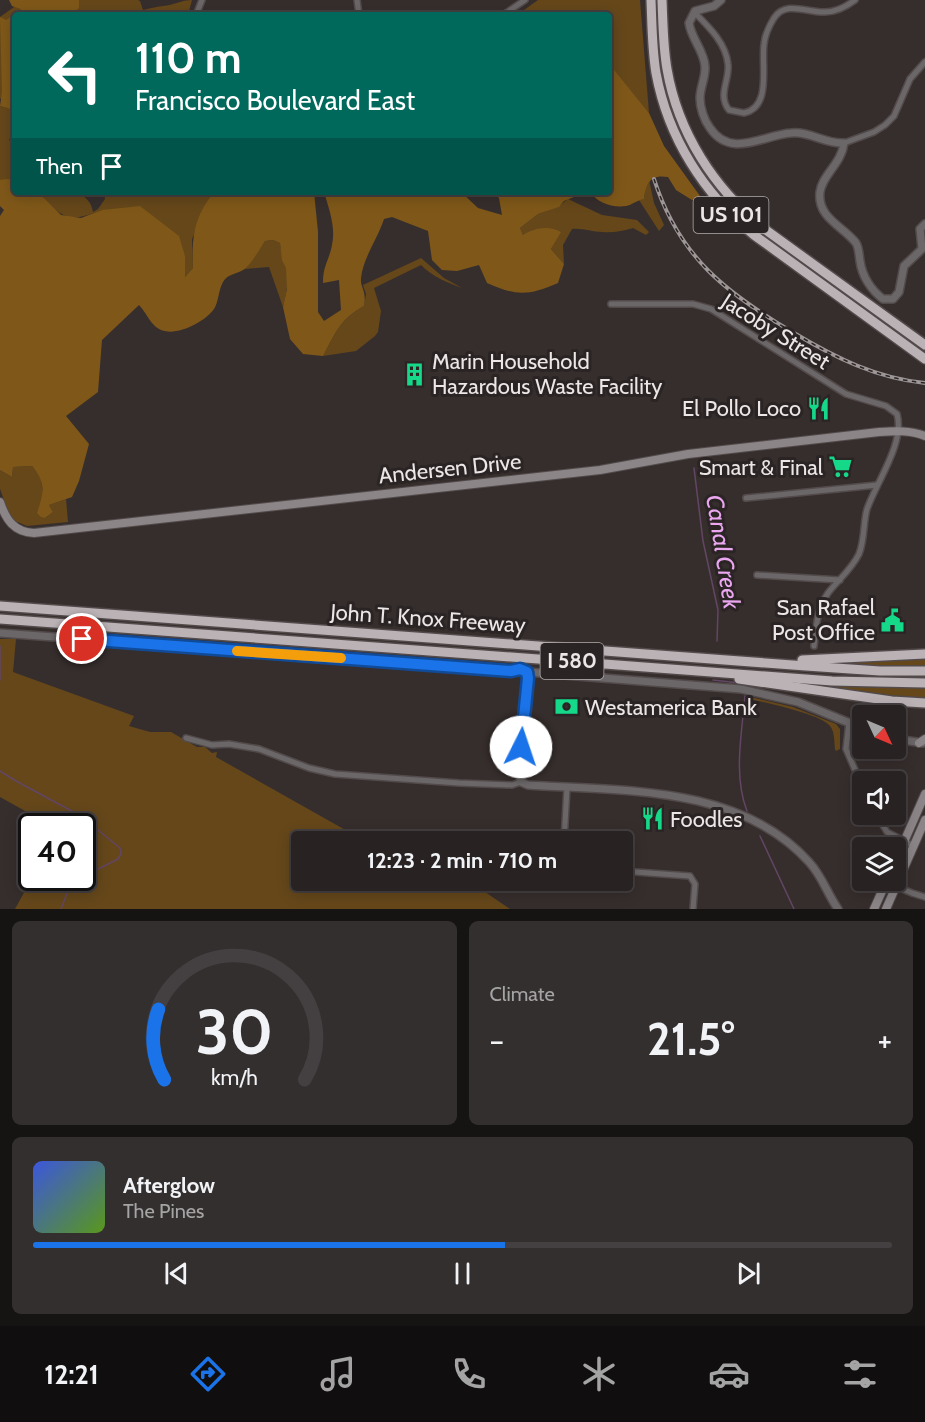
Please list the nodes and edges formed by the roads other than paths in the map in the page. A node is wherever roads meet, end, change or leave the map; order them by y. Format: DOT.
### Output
graph roads {
  1 [pos="525,0"];
  2 [pos="651,0"];
  3 [pos="662,0"];
  4 [pos="721,0"];
  5 [pos="855,1"];
  6 [pos="507,12"];
  7 [pos="694,12"];
  8 [pos="925,62"];
  9 [pos="844,143"];
  10 [pos="925,224"];
  11 [pos="611,304"];
  12 [pos="925,345"];
  13 [pos="923,357"];
  14 [pos="898,431"];
  15 [pos="923,433"];
  16 [pos="877,485"];
  17 [pos="746,498"];
  18 [pos="0,502"];
  19 [pos="757,575"];
  20 [pos="840,580"];
  21 [pos="0,606"];
  22 [pos="0,619"];
  23 [pos="0,633"];
  24 [pos="814,646"];
  25 [pos="925,654"];
  26 [pos="731,661"];
  27 [pos="684,669"];
  28 [pos="925,671"];
  29 [pos="524,674"];
  30 [pos="925,683"];
  31 [pos="925,704"];
  32 [pos="849,723"];
  33 [pos="852,724"];
  34 [pos="186,738"];
  35 [pos="906,740"];
  36 [pos="923,742"];
  37 [pos="856,771"];
  38 [pos="521,782"];
  39 [pos="567,787"];
  40 [pos="925,794"];
  41 [pos="919,807"];
  42 [pos="924,823"];
  43 [pos="882,825"];
  44 [pos="565,831"];
  45 [pos="907,833"];
  46 [pos="896,837"];
  47 [pos="906,837"];
  48 [pos="906,843"];
  49 [pos="914,846"];
  50 [pos="906,864"];
  51 [pos="633,872"];
  52 [pos="906,890"];
  53 [pos="882,891"];
  54 [pos="894,891"];
  55 [pos="925,897"];
  56 [pos="693,909"];
  57 [pos="838,909"];
  58 [pos="874,909"];
  59 [pos="886,909"];
  1 -- 6 [label="street"];
  2 -- 13 [label="highway, US 101"];
  3 -- 12 [label="highway, US 101"];
  4 -- 7 [label="street"];
  5 -- 7 [label="street"];
  7 -- 9 [label="street"];
  8 -- 9 [label="street"];
  9 -- 10 [label="street"];
  11 -- 14 [label="street, Jacoby Street"];
  14 -- 15 [label="main road, Andersen Drive"];
  14 -- 16 [label="street"];
  14 -- 18 [label="main road, Andersen Drive"];
  16 -- 17 [label="street"];
  16 -- 20 [label="street"];
  19 -- 20 [label="street"];
  20 -- 24 [label="street"];
  21 -- 26 [label="highway, John T. Knox Freeway / I 580"];
  22 -- 27 [label="highway, John T. Knox Freeway / I 580"];
  23 -- 29 [label="street"];
  25 -- 26 [label="highway"];
  26 -- 28 [label="highway, John T. Knox Freeway / I 580"];
  27 -- 30 [label="highway"];
  27 -- 31 [label="highway"];
  29 -- 32 [label="street"];
  29 -- 38 [label="street"];
  32 -- 33 [label="street"];
  32 -- 37 [label="street"];
  34 -- 38 [label="street"];
  35 -- 36 [label="street"];
  38 -- 39 [label="street"];
  39 -- 44 [label="street"];
  39 -- 57 [label="street"];
  40 -- 41 [label="main road"];
  41 -- 42 [label="main road"];
  41 -- 45 [label="main road"];
  42 -- 45 [label="main road"];
  42 -- 49 [label="main road"];
  43 -- 46 [label="street"];
  45 -- 47 [label="main road"];
  48 -- 49 [label="street"];
  49 -- 50 [label="main road"];
  51 -- 56 [label="street"];
  52 -- 55 [label="street"];
  53 -- 58 [label="main road"];
  54 -- 59 [label="main road"];
}
